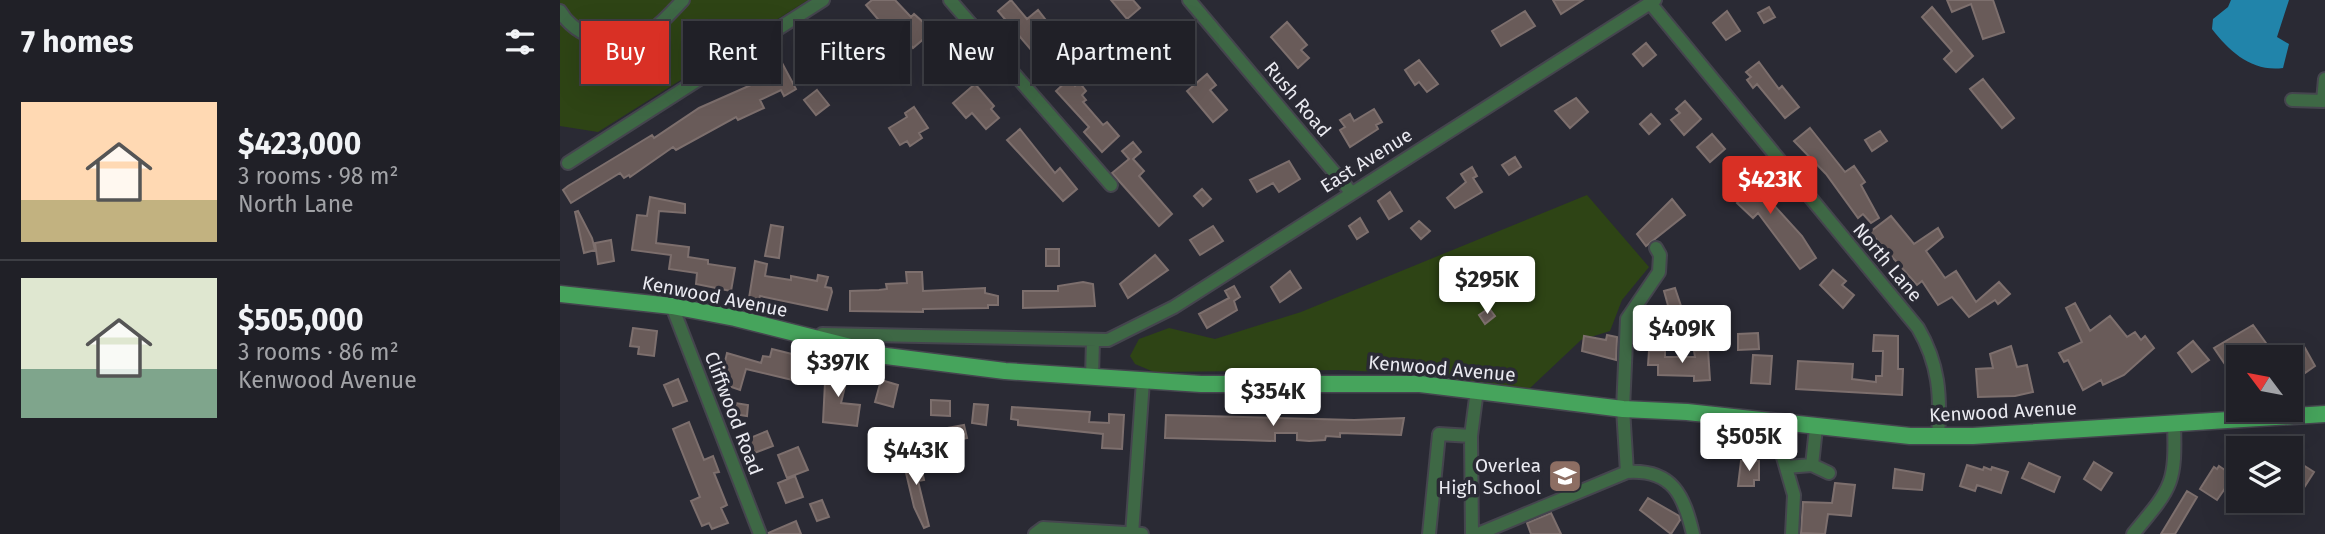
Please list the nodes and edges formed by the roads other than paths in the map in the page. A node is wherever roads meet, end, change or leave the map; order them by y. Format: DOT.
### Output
graph roads {
  1 [pos="684,0"];
  2 [pos="823,0"];
  3 [pos="950,0"];
  4 [pos="1189,0"];
  5 [pos="1652,1"];
  6 [pos="560,11"];
  7 [pos="2325,79"];
  8 [pos="2292,100"];
  9 [pos="568,163"];
  10 [pos="1111,185"];
  11 [pos="1350,191"];
  12 [pos="1656,247"];
  13 [pos="560,294"];
  14 [pos="672,306"];
  15 [pos="786,330"];
  16 [pos="1093,340"];
  17 [pos="1092,377"];
  18 [pos="1143,380"];
  19 [pos="1477,390"];
  20 [pos="1623,409"];
  21 [pos="2325,414"];
  22 [pos="1773,423"];
  23 [pos="2174,423"];
  24 [pos="1816,428"];
  25 [pos="1471,436"];
  26 [pos="1938,437"];
  27 [pos="1812,465"];
  28 [pos="1786,467"];
  29 [pos="1627,472"];
  30 [pos="1829,473"];
  31 [pos="760,534"];
  32 [pos="1035,534"];
  33 [pos="1132,534"];
  34 [pos="1142,534"];
  35 [pos="1429,534"];
  36 [pos="1472,534"];
  37 [pos="1478,534"];
  38 [pos="1693,534"];
  39 [pos="1792,534"];
  40 [pos="2133,534"];
  1 -- 6 [label="street"];
  2 -- 9 [label="street"];
  3 -- 10 [label="street"];
  4 -- 11 [label="street, Rush Road"];
  5 -- 11 [label="street, East Avenue"];
  5 -- 26 [label="street, North Lane"];
  7 -- 8 [label="street"];
  11 -- 16 [label="street, East Avenue"];
  12 -- 20 [label="street"];
  13 -- 14 [label="main road, Kenwood Avenue"];
  14 -- 15 [label="main road, Kenwood Avenue"];
  14 -- 31 [label="street, Cliffwood Road"];
  15 -- 16 [label="street, East Avenue"];
  15 -- 17 [label="main road, Kenwood Avenue"];
  16 -- 17 [label="street"];
  17 -- 18 [label="main road, Kenwood Avenue"];
  18 -- 19 [label="main road, Kenwood Avenue"];
  18 -- 33 [label="street"];
  19 -- 20 [label="main road, Kenwood Avenue"];
  19 -- 25 [label="street"];
  20 -- 22 [label="main road, Kenwood Avenue"];
  20 -- 29 [label="street"];
  21 -- 23 [label="main road, Kenwood Avenue"];
  22 -- 24 [label="main road, Kenwood Avenue"];
  22 -- 28 [label="street"];
  23 -- 26 [label="main road, Kenwood Avenue"];
  23 -- 40 [label="street"];
  24 -- 26 [label="main road, Kenwood Avenue"];
  24 -- 27 [label="street"];
  25 -- 35 [label="street"];
  25 -- 36 [label="street"];
  27 -- 28 [label="street"];
  27 -- 30 [label="street"];
  28 -- 39 [label="street"];
  29 -- 37 [label="street"];
  29 -- 38 [label="street"];
  32 -- 33 [label="street"];
  33 -- 34 [label="street"];
}
